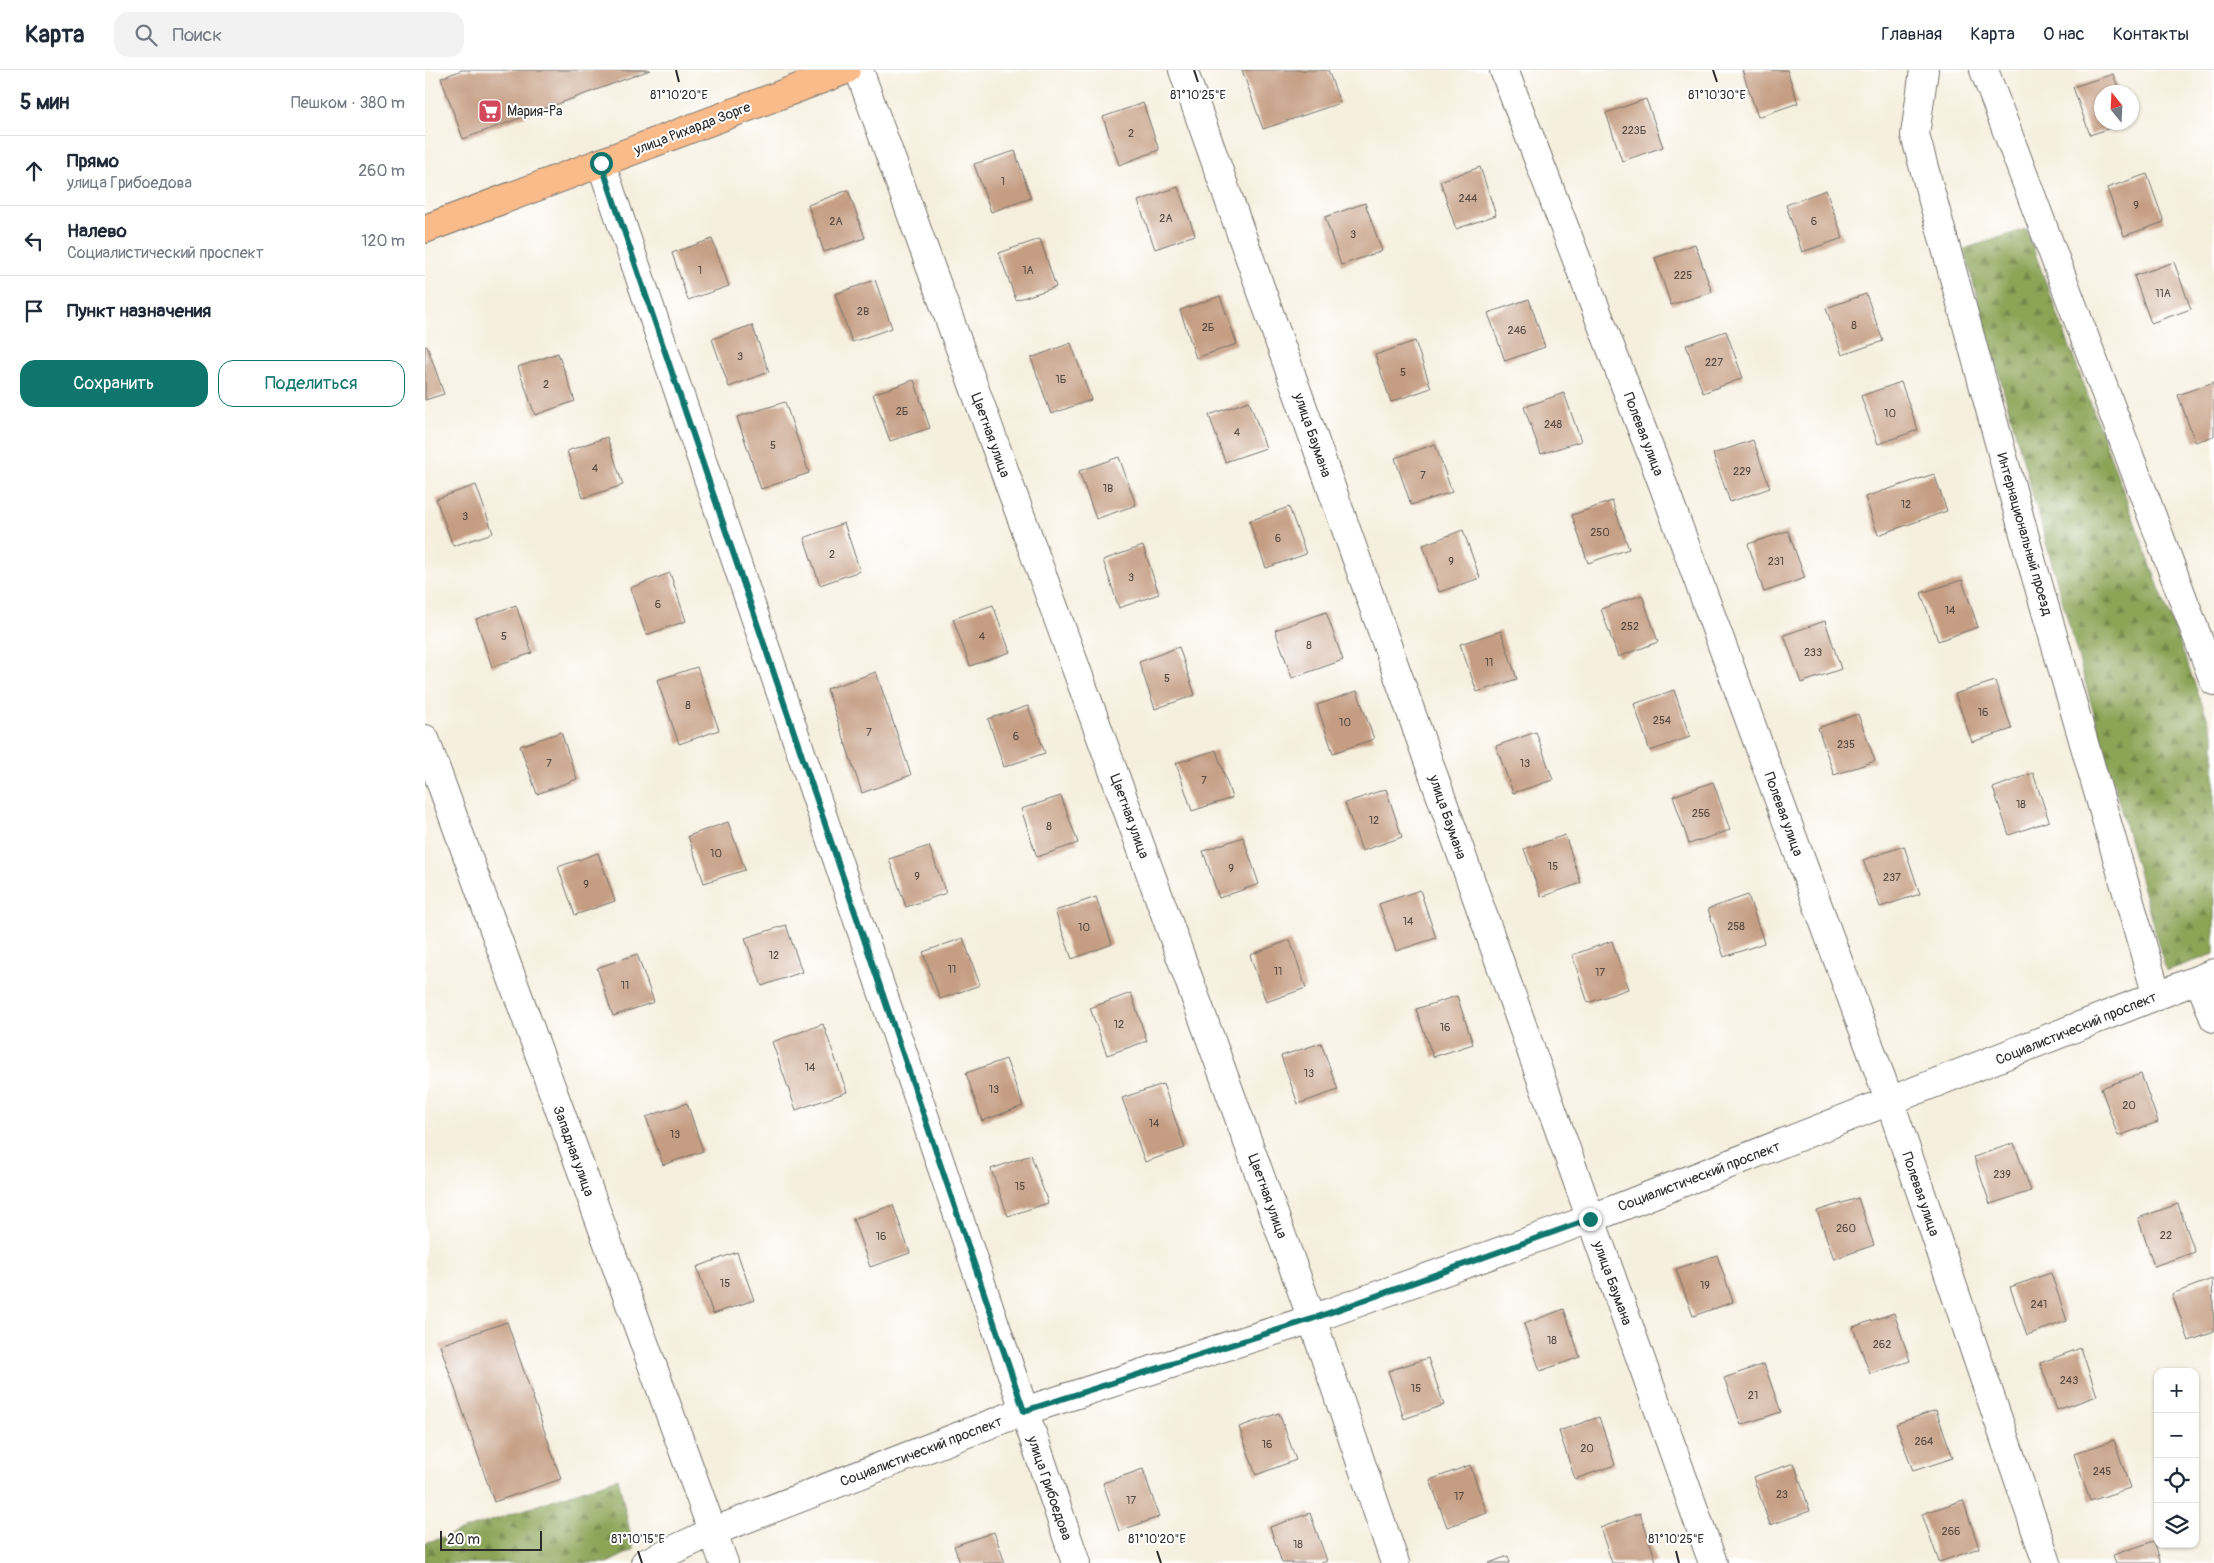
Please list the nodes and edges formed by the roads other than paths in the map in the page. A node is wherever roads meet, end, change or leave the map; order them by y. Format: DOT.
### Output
graph roads {
  1 [pos="846,70"];
  2 [pos="859,70"];
  3 [pos="1183,70"];
  4 [pos="1504,70"];
  5 [pos="1924,70"];
  6 [pos="1984,70"];
  7 [pos="601,163"];
  8 [pos="425,229"];
  9 [pos="2214,681"];
  10 [pos="425,739"];
  11 [pos="2207,976"];
  12 [pos="2157,996"];
  13 [pos="2214,1018"];
  14 [pos="1890,1102"];
  15 [pos="1590,1219"];
  16 [pos="1312,1319"];
  17 [pos="1024,1411"];
  18 [pos="712,1532"];
  19 [pos="645,1563"];
  20 [pos="724,1563"];
  21 [pos="1076,1563"];
  22 [pos="1395,1563"];
  23 [pos="1713,1563"];
  24 [pos="2047,1563"];
  1 -- 7 [label="main road, улица Рихарда Зорге"];
  2 -- 16 [label="street, Цветная улица"];
  3 -- 15 [label="street, улица Баумана"];
  4 -- 14 [label="street, Полевая улица"];
  5 -- 12 [label="street, Интернациональный проезд"];
  6 -- 9 [label="street"];
  7 -- 8 [label="main road, улица Рихарда Зорге"];
  7 -- 17 [label="street, улица Грибоедова"];
  10 -- 18 [label="street, Западная улица"];
  11 -- 12 [label="street, Социалистический проспект"];
  11 -- 13 [label="street"];
  12 -- 14 [label="street, Социалистический проспект"];
  14 -- 15 [label="street, Социалистический проспект"];
  14 -- 24 [label="street, Полевая улица"];
  15 -- 16 [label="street, Социалистический проспект"];
  15 -- 23 [label="street, улица Баумана"];
  16 -- 17 [label="street, Социалистический проспект"];
  16 -- 22 [label="street, Цветная улица"];
  17 -- 18 [label="street, Социалистический проспект"];
  17 -- 21 [label="street, улица Грибоедова"];
  18 -- 19 [label="street, Социалистический проспект"];
  18 -- 20 [label="street, Западная улица"];
}
